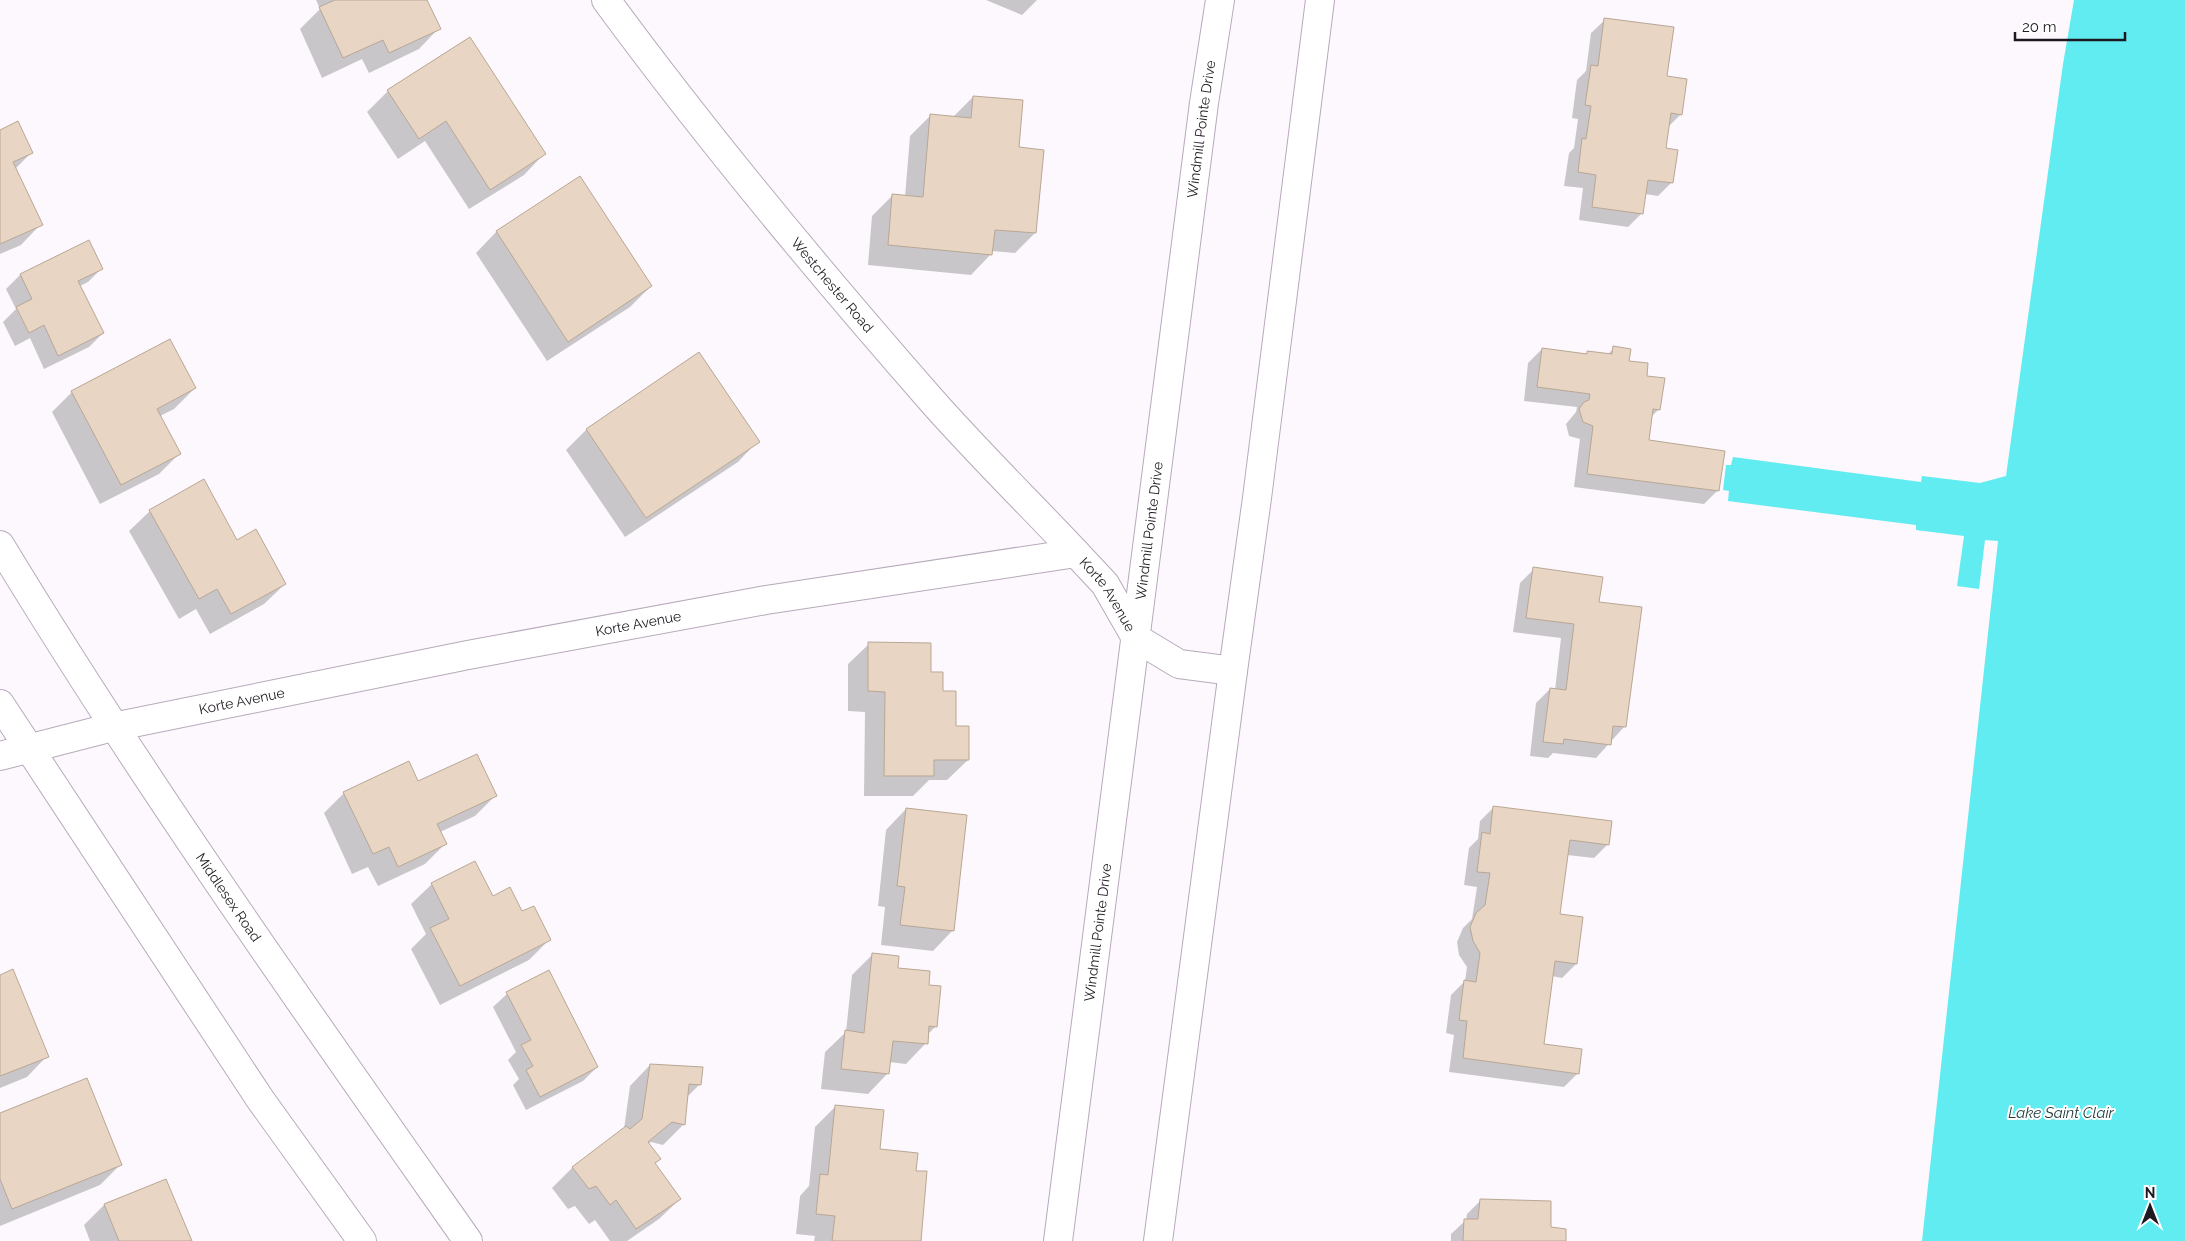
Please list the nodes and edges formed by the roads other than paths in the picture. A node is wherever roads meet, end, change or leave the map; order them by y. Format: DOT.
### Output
graph roads {
  1 [pos="606,0"];
  2 [pos="1220,0"];
  3 [pos="1320,0"];
  4 [pos="0,545"];
  5 [pos="1076,553"];
  6 [pos="1136,638"];
  7 [pos="1232,671"];
  8 [pos="0,704"];
  9 [pos="113,727"];
  10 [pos="29,749"];
  11 [pos="0,756"];
  12 [pos="362,1241"];
  13 [pos="468,1241"];
  14 [pos="1058,1241"];
  15 [pos="1158,1241"];
  1 -- 5 [label="street, Westchester Road"];
  2 -- 6 [label="street, Windmill Pointe Drive"];
  3 -- 7 [label="street"];
  4 -- 9 [label="street, Middlesex Road"];
  5 -- 6 [label="street, Korte Avenue"];
  5 -- 9 [label="street, Korte Avenue"];
  6 -- 7 [label="street, Korte Avenue"];
  6 -- 14 [label="street, Windmill Pointe Drive"];
  7 -- 15 [label="street"];
  8 -- 10 [label="street"];
  9 -- 10 [label="street, Korte Avenue"];
  9 -- 13 [label="street, Middlesex Road"];
  10 -- 11 [label="street, Korte Avenue"];
  10 -- 12 [label="street"];
}
